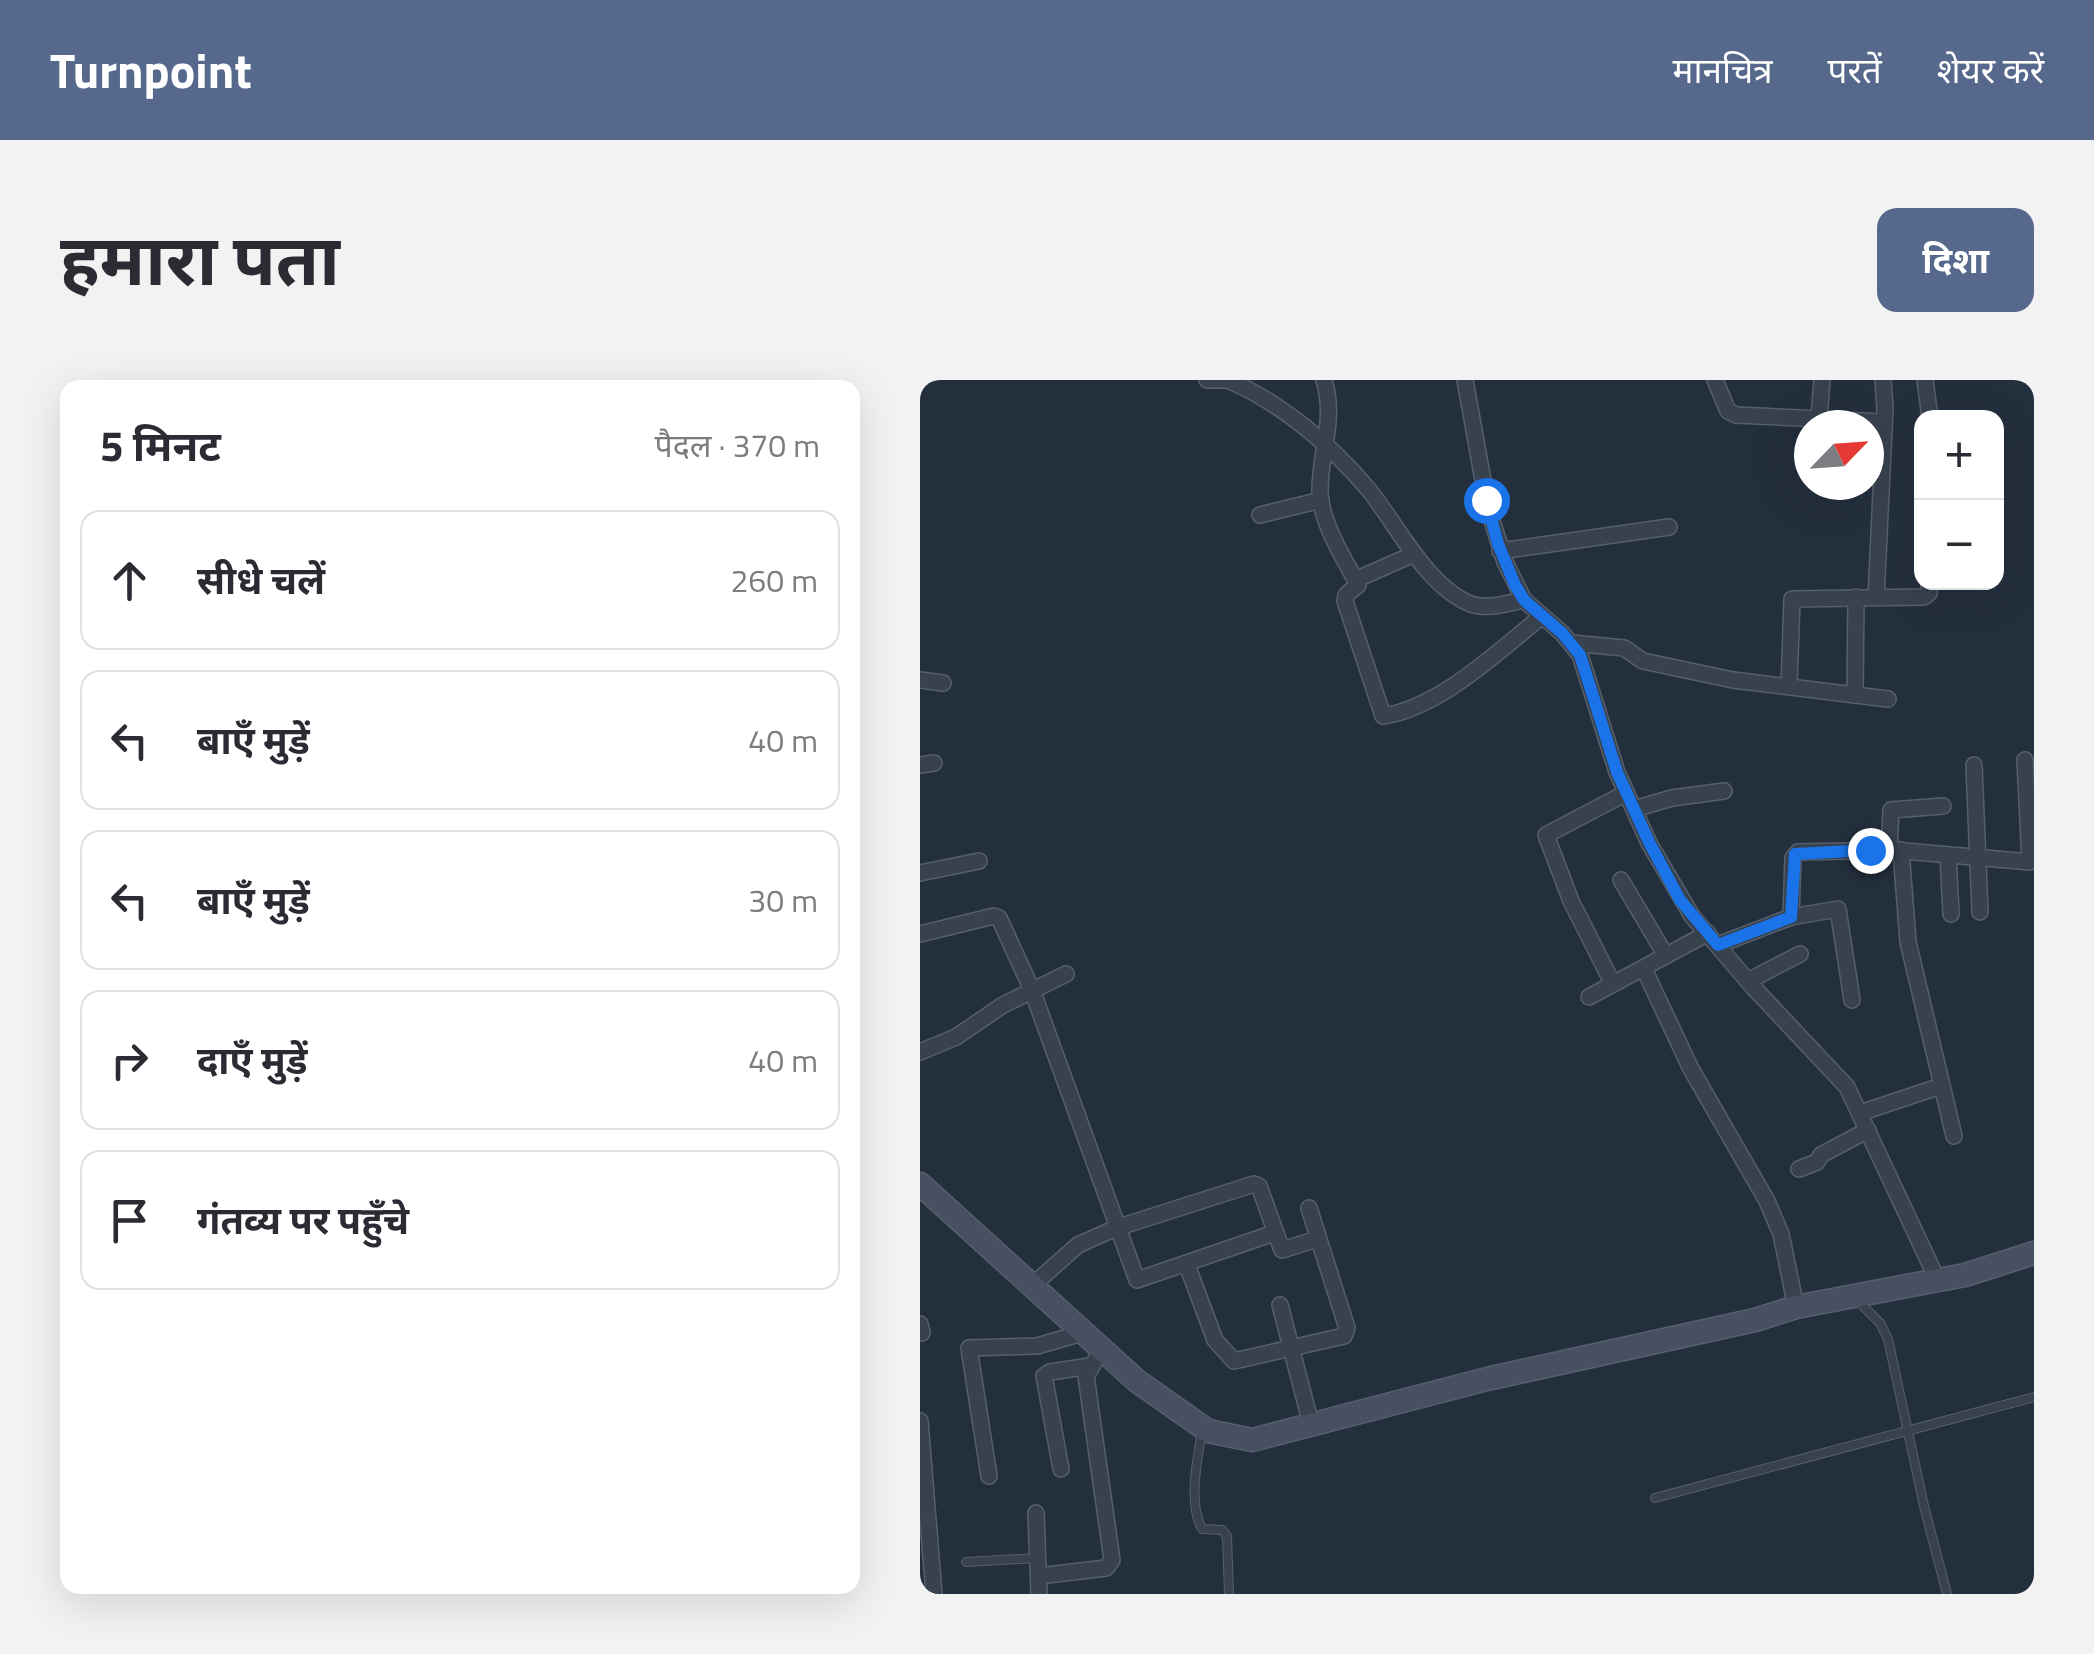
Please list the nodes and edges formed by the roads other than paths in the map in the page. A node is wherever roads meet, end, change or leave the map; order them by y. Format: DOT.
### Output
graph roads {
  1 [pos="1208,380"];
  2 [pos="1232,380"];
  3 [pos="1324,380"];
  4 [pos="1465,380"];
  5 [pos="1715,380"];
  6 [pos="1822,380"];
  7 [pos="1883,380"];
  8 [pos="1924,380"];
  9 [pos="1820,410"];
  10 [pos="1884,410"];
  11 [pos="1929,410"];
  12 [pos="1794,417"];
  13 [pos="1326,446"];
  14 [pos="1321,500"];
  15 [pos="1880,500"];
  16 [pos="1260,515"];
  17 [pos="1669,527"];
  18 [pos="1500,551"];
  19 [pos="1414,554"];
  20 [pos="1355,580"];
  21 [pos="1928,590"];
  22 [pos="1856,597"];
  23 [pos="1876,597"];
  24 [pos="1524,600"];
  25 [pos="1542,616"];
  26 [pos="1572,643"];
  27 [pos="920,680"];
  28 [pos="943,683"];
  29 [pos="1789,686"];
  30 [pos="1855,695"];
  31 [pos="1888,699"];
  32 [pos="2025,760"];
  33 [pos="1974,765"];
  34 [pos="1724,792"];
  35 [pos="1630,801"];
  36 [pos="1943,806"];
  37 [pos="1895,850"];
  38 [pos="1948,855"];
  39 [pos="1976,857"];
  40 [pos="979,861"];
  41 [pos="920,873"];
  42 [pos="1621,880"];
  43 [pos="1980,912"];
  44 [pos="1951,914"];
  45 [pos="1791,917"];
  46 [pos="920,934"];
  47 [pos="1713,939"];
  48 [pos="1800,954"];
  49 [pos="1666,956"];
  50 [pos="1644,969"];
  51 [pos="1066,974"];
  52 [pos="1748,981"];
  53 [pos="1613,984"];
  54 [pos="1032,990"];
  55 [pos="1589,997"];
  56 [pos="1852,1000"];
  57 [pos="920,1052"];
  58 [pos="1941,1086"];
  59 [pos="1860,1113"];
  60 [pos="1868,1130"];
  61 [pos="1954,1136"];
  62 [pos="1799,1168"];
  63 [pos="920,1184"];
  64 [pos="1309,1208"];
  65 [pos="1116,1228"];
  66 [pos="1274,1233"];
  67 [pos="1317,1239"];
  68 [pos="2034,1254"];
  69 [pos="1186,1266"];
  70 [pos="1938,1281"];
  71 [pos="1034,1284"];
  72 [pos="1856,1298"];
  73 [pos="1280,1305"];
  74 [pos="1796,1308"];
  75 [pos="1093,1349"];
  76 [pos="1291,1350"];
  77 [pos="2034,1397"];
  78 [pos="920,1421"];
  79 [pos="1311,1424"];
  80 [pos="1203,1428"];
  81 [pos="1908,1428"];
  82 [pos="1060,1469"];
  83 [pos="988,1476"];
  84 [pos="1655,1498"];
  85 [pos="1036,1514"];
  86 [pos="1038,1558"];
  87 [pos="966,1562"];
  88 [pos="1039,1576"];
  89 [pos="934,1594"];
  90 [pos="1039,1594"];
  91 [pos="1229,1594"];
  92 [pos="1947,1594"];
  1 -- 2 [label="street"];
  2 -- 13 [label="street"];
  3 -- 13 [label="street"];
  4 -- 18 [label="street"];
  5 -- 12 [label="street"];
  6 -- 9 [label="street"];
  7 -- 10 [label="street"];
  8 -- 11 [label="street"];
  13 -- 14 [label="street"];
  13 -- 19 [label="street"];
  14 -- 16 [label="street"];
  14 -- 20 [label="street"];
  15 -- 23 [label="street"];
  17 -- 18 [label="street"];
  18 -- 24 [label="street"];
  19 -- 20 [label="street"];
  19 -- 24 [label="street"];
  20 -- 25 [label="street"];
  21 -- 23 [label="street"];
  22 -- 23 [label="street"];
  22 -- 29 [label="street"];
  22 -- 30 [label="street"];
  24 -- 25 [label="street"];
  25 -- 26 [label="street"];
  26 -- 29 [label="street"];
  26 -- 35 [label="street"];
  27 -- 28 [label="street"];
  29 -- 30 [label="street"];
  30 -- 31 [label="street"];
  32 -- 39 [label="street"];
  33 -- 39 [label="street"];
  34 -- 35 [label="street"];
  35 -- 47 [label="street"];
  35 -- 53 [label="street"];
  36 -- 37 [label="street"];
  37 -- 38 [label="street"];
  37 -- 45 [label="street"];
  37 -- 58 [label="street"];
  38 -- 39 [label="street"];
  38 -- 44 [label="street"];
  39 -- 43 [label="street"];
  40 -- 41 [label="street"];
  42 -- 49 [label="street"];
  45 -- 47 [label="street"];
  45 -- 56 [label="street"];
  46 -- 54 [label="street"];
  47 -- 49 [label="street"];
  47 -- 52 [label="street"];
  48 -- 52 [label="street"];
  49 -- 50 [label="street"];
  50 -- 53 [label="street"];
  50 -- 74 [label="street"];
  51 -- 54 [label="street"];
  52 -- 59 [label="street"];
  53 -- 55 [label="street"];
  54 -- 57 [label="street"];
  54 -- 65 [label="street"];
  58 -- 59 [label="street"];
  58 -- 61 [label="street"];
  59 -- 60 [label="street"];
  60 -- 62 [label="street"];
  60 -- 70 [label="street"];
  63 -- 71 [label="main road"];
  64 -- 67 [label="street"];
  65 -- 66 [label="street"];
  65 -- 69 [label="street"];
  65 -- 71 [label="street"];
  66 -- 67 [label="street"];
  66 -- 69 [label="street"];
  67 -- 76 [label="street"];
  68 -- 70 [label="main road"];
  69 -- 76 [label="street"];
  70 -- 72 [label="main road"];
  71 -- 75 [label="main road"];
  72 -- 74 [label="main road"];
  72 -- 81 [label="lane"];
  73 -- 76 [label="street"];
  74 -- 79 [label="main road"];
  75 -- 80 [label="main road"];
  75 -- 82 [label="street"];
  75 -- 83 [label="street"];
  75 -- 88 [label="street"];
  76 -- 79 [label="street"];
  77 -- 81 [label="lane"];
  78 -- 89 [label="street"];
  79 -- 80 [label="main road"];
  80 -- 91 [label="lane"];
  81 -- 84 [label="lane"];
  81 -- 92 [label="lane"];
  85 -- 86 [label="street"];
  86 -- 87 [label="lane"];
  86 -- 88 [label="street"];
  88 -- 90 [label="street"];
}
